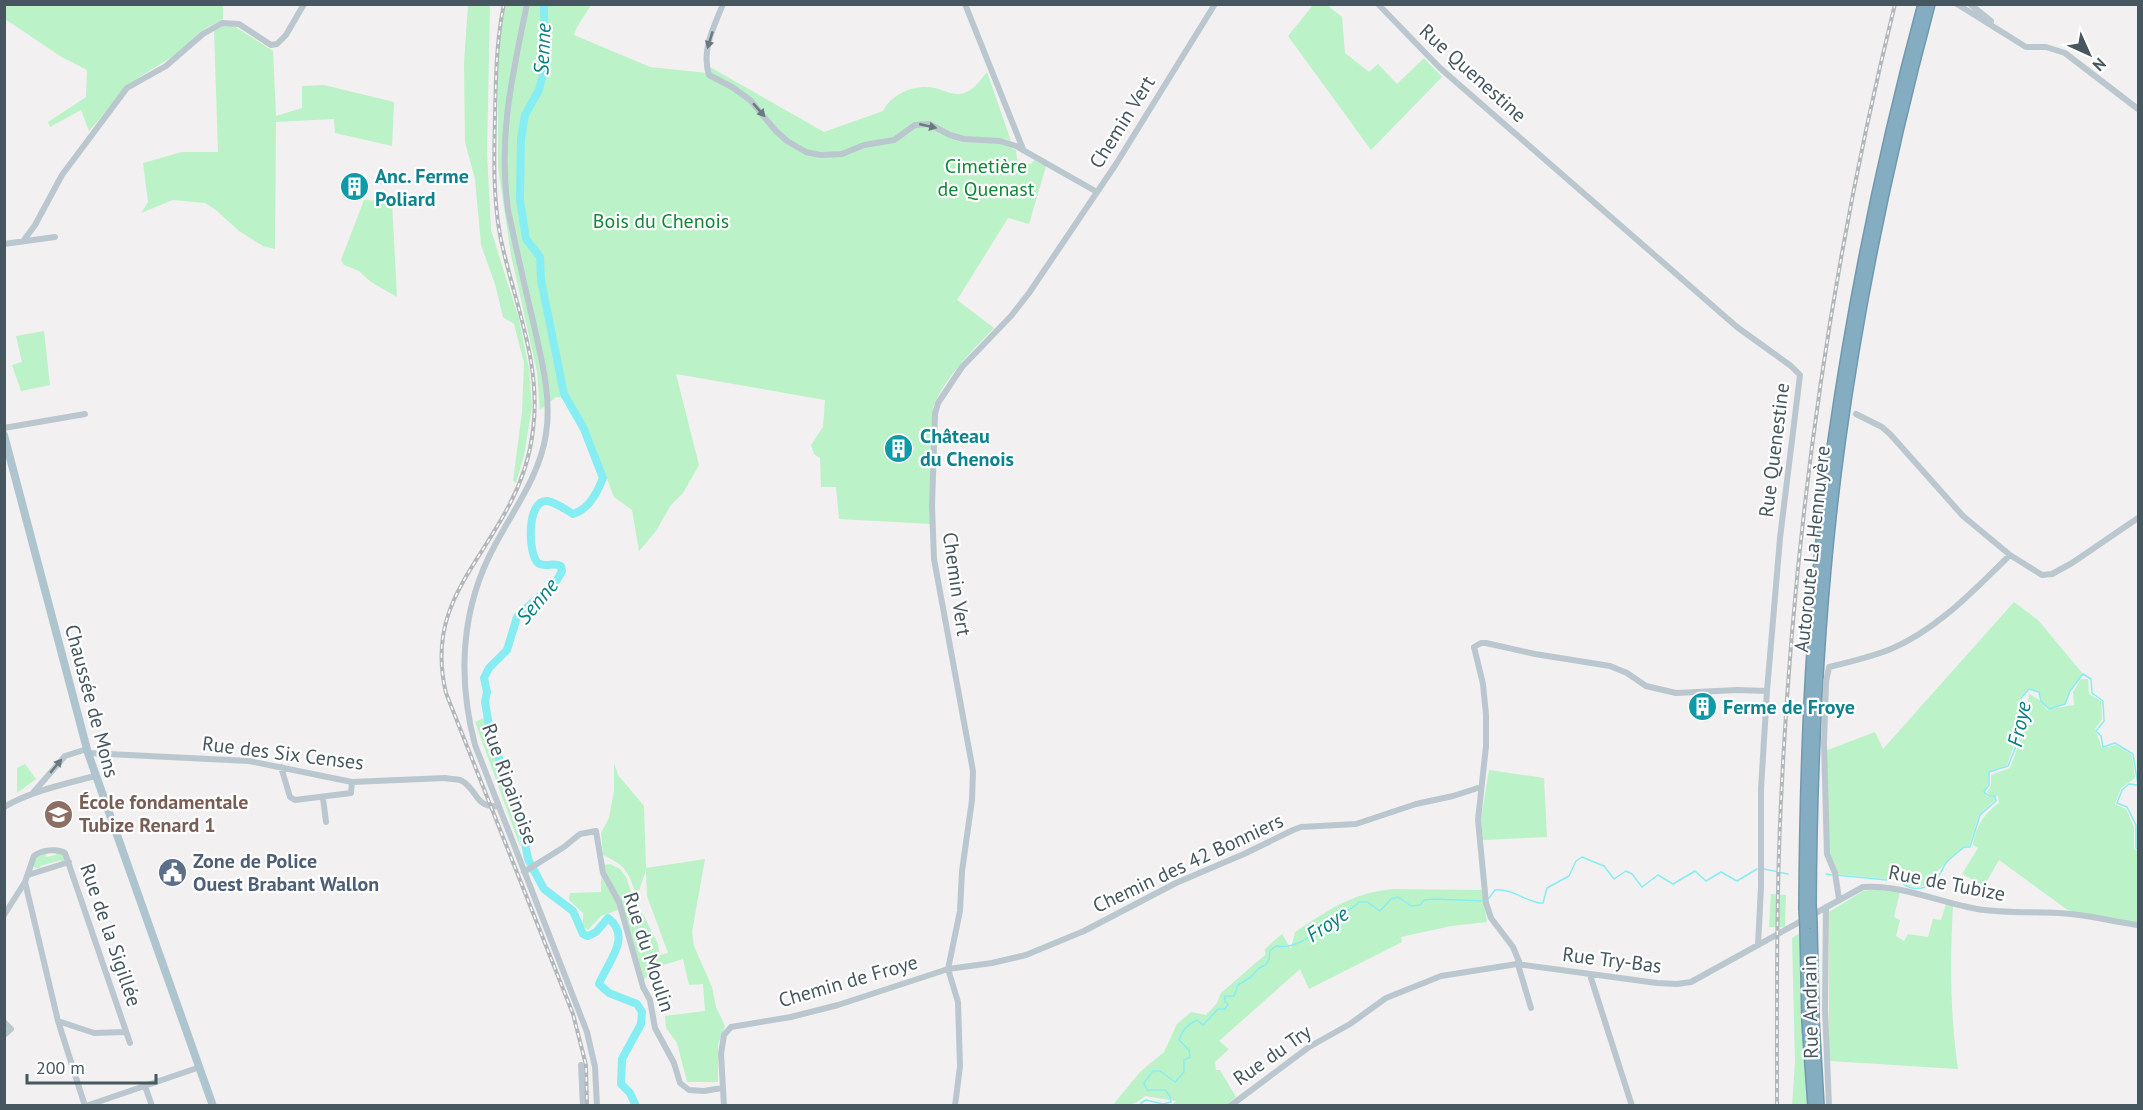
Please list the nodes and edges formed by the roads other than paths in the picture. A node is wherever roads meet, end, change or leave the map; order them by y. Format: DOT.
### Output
graph roads {
  1 [pos="304,4"];
  2 [pos="527,4"];
  3 [pos="723,4"];
  4 [pos="964,4"];
  5 [pos="1215,4"];
  6 [pos="1378,4"];
  7 [pos="1923,4"];
  8 [pos="1930,4"];
  9 [pos="1957,4"];
  10 [pos="1970,4"];
  11 [pos="1998,28"];
  12 [pos="2139,109"];
  13 [pos="1024,150"];
  14 [pos="1097,192"];
  15 [pos="55,237"];
  16 [pos="24,240"];
  17 [pos="4,244"];
  18 [pos="85,414"];
  19 [pos="1856,414"];
  20 [pos="4,428"];
  21 [pos="4,435"];
  22 [pos="2139,518"];
  23 [pos="2010,555"];
  24 [pos="1767,692"];
  25 [pos="87,751"];
  26 [pos="281,766"];
  27 [pos="95,776"];
  28 [pos="352,782"];
  29 [pos="1481,787"];
  30 [pos="32,794"];
  31 [pos="323,798"];
  32 [pos="499,806"];
  33 [pos="4,807"];
  34 [pos="326,822"];
  35 [pos="69,862"];
  36 [pos="527,871"];
  37 [pos="28,875"];
  38 [pos="25,882"];
  39 [pos="1839,899"];
  40 [pos="1808,906"];
  41 [pos="1826,907"];
  42 [pos="4,915"];
  43 [pos="2139,925"];
  44 [pos="1808,927"];
  45 [pos="1758,945"];
  46 [pos="1520,964"];
  47 [pos="948,969"];
  48 [pos="1590,975"];
  49 [pos="1700,977"];
  50 [pos="1531,1008"];
  51 [pos="58,1021"];
  52 [pos="4,1022"];
  53 [pos="126,1032"];
  54 [pos="1334,1033"];
  55 [pos="4,1035"];
  56 [pos="130,1043"];
  57 [pos="581,1065"];
  58 [pos="200,1067"];
  59 [pos="145,1086"];
  60 [pos="722,1088"];
  61 [pos="85,1106"];
  62 [pos="152,1106"];
  63 [pos="213,1106"];
  64 [pos="583,1106"];
  65 [pos="597,1106"];
  66 [pos="724,1106"];
  67 [pos="955,1106"];
  68 [pos="1230,1106"];
  69 [pos="1632,1106"];
  70 [pos="1813,1106"];
  71 [pos="1820,1106"];
  72 [pos="1829,1106"];
  1 -- 16 [label="street"];
  2 -- 32 [label="street, Rue Ripainoise"];
  3 -- 13 [label="street, one-way"];
  4 -- 13 [label="street"];
  5 -- 14 [label="street, Chemin Vert"];
  6 -- 24 [label="street, Rue Quenestine"];
  7 -- 40 [label="highway, Autoroute La Hennuyère"];
  8 -- 40 [label="highway, Autoroute La Hennuyère"];
  9 -- 11 [label="street"];
  10 -- 11 [label="street"];
  11 -- 12 [label="street"];
  13 -- 14 [label="street"];
  14 -- 47 [label="street, Chemin Vert"];
  15 -- 16 [label="street"];
  16 -- 17 [label="street"];
  18 -- 20 [label="street"];
  19 -- 23 [label="street"];
  21 -- 25 [label="main road, Chaussée de Mons"];
  22 -- 23 [label="street"];
  23 -- 39 [label="street"];
  24 -- 29 [label="street"];
  24 -- 45 [label="street, Rue Quenestine"];
  25 -- 26 [label="street, Rue des Six Censes"];
  25 -- 27 [label="main road, Chaussée de Mons"];
  30 -- 25 [label="street, one-way"];
  26 -- 28 [label="street, Rue des Six Censes"];
  26 -- 31 [label="street"];
  27 -- 30 [label="street"];
  27 -- 58 [label="main road, Chaussée de Mons"];
  28 -- 31 [label="street"];
  28 -- 32 [label="street, Rue des Six Censes"];
  29 -- 46 [label="street"];
  29 -- 47 [label="street, Chemin des 42 Bonniers"];
  30 -- 33 [label="street"];
  31 -- 34 [label="street"];
  32 -- 36 [label="street, Rue Ripainoise"];
  35 -- 37 [label="street"];
  35 -- 37 [label="street, Rue de la Sigillée"];
  35 -- 53 [label="street, Rue de la Sigillée"];
  36 -- 60 [label="street, Rue du Moulin"];
  36 -- 65 [label="street, Rue Ripainoise"];
  37 -- 38 [label="street"];
  38 -- 42 [label="street"];
  38 -- 51 [label="street"];
  39 -- 41 [label="street, Rue de Tubize"];
  39 -- 43 [label="street, Rue de Tubize"];
  40 -- 44 [label="highway, Autoroute La Hennuyère, bridge"];
  41 -- 45 [label="street, Rue de Tubize"];
  41 -- 72 [label="street, Rue Andrain"];
  44 -- 70 [label="highway, Autoroute La Hennuyère"];
  44 -- 71 [label="highway, Autoroute La Hennuyère"];
  45 -- 49 [label="street, Rue de Tubize"];
  46 -- 48 [label="street, Rue Try-Bas"];
  46 -- 50 [label="street"];
  46 -- 54 [label="street, Rue Try-Bas"];
  47 -- 60 [label="street, Chemin de Froye"];
  47 -- 67 [label="street, Chemin Vert"];
  48 -- 49 [label="street, Rue Try-Bas"];
  48 -- 69 [label="street"];
  51 -- 53 [label="street, Rue de la Sigillée"];
  51 -- 61 [label="street"];
  52 -- 55 [label="street"];
  53 -- 56 [label="street, Rue de la Sigillée"];
  54 -- 68 [label="street, Rue du Try"];
  57 -- 64 [label="street"];
  58 -- 59 [label="street"];
  58 -- 63 [label="main road, Chaussée de Mons"];
  59 -- 61 [label="street"];
  59 -- 62 [label="street"];
  60 -- 66 [label="street, Chemin de Froye"];
}
